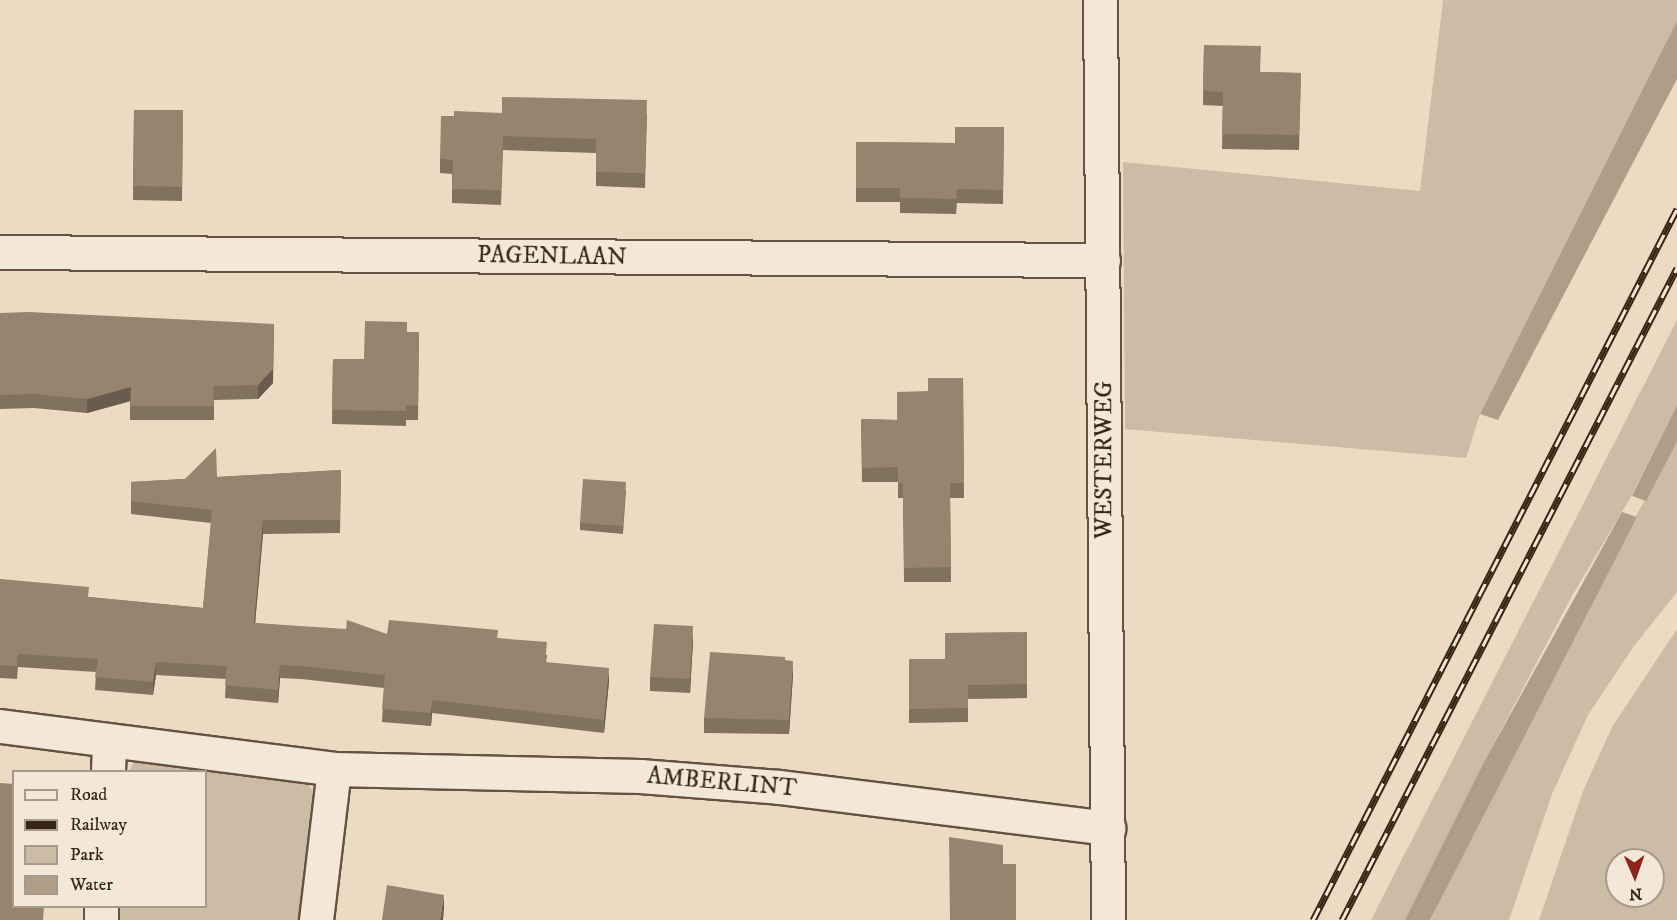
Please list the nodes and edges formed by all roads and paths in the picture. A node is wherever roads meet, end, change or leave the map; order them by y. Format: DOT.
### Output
graph roads {
  1 [pos="1100,0"];
  2 [pos="0,252"];
  3 [pos="1103,260"];
  4 [pos="0,726"];
  5 [pos="108,756"];
  6 [pos="334,769"];
  7 [pos="1108,828"];
  8 [pos="316,920"];
  9 [pos="1108,920"];
  1 -- 3 [label="street, WESTERWEG"];
  2 -- 3 [label="street, PAGENLAAN"];
  3 -- 7 [label="street, WESTERWEG"];
  4 -- 5 [label="street, AMBERLINT"];
  5 -- 6 [label="street, AMBERLINT"];
  6 -- 7 [label="street, AMBERLINT"];
  6 -- 8 [label="street"];
  7 -- 9 [label="street, WESTERWEG"];
}
